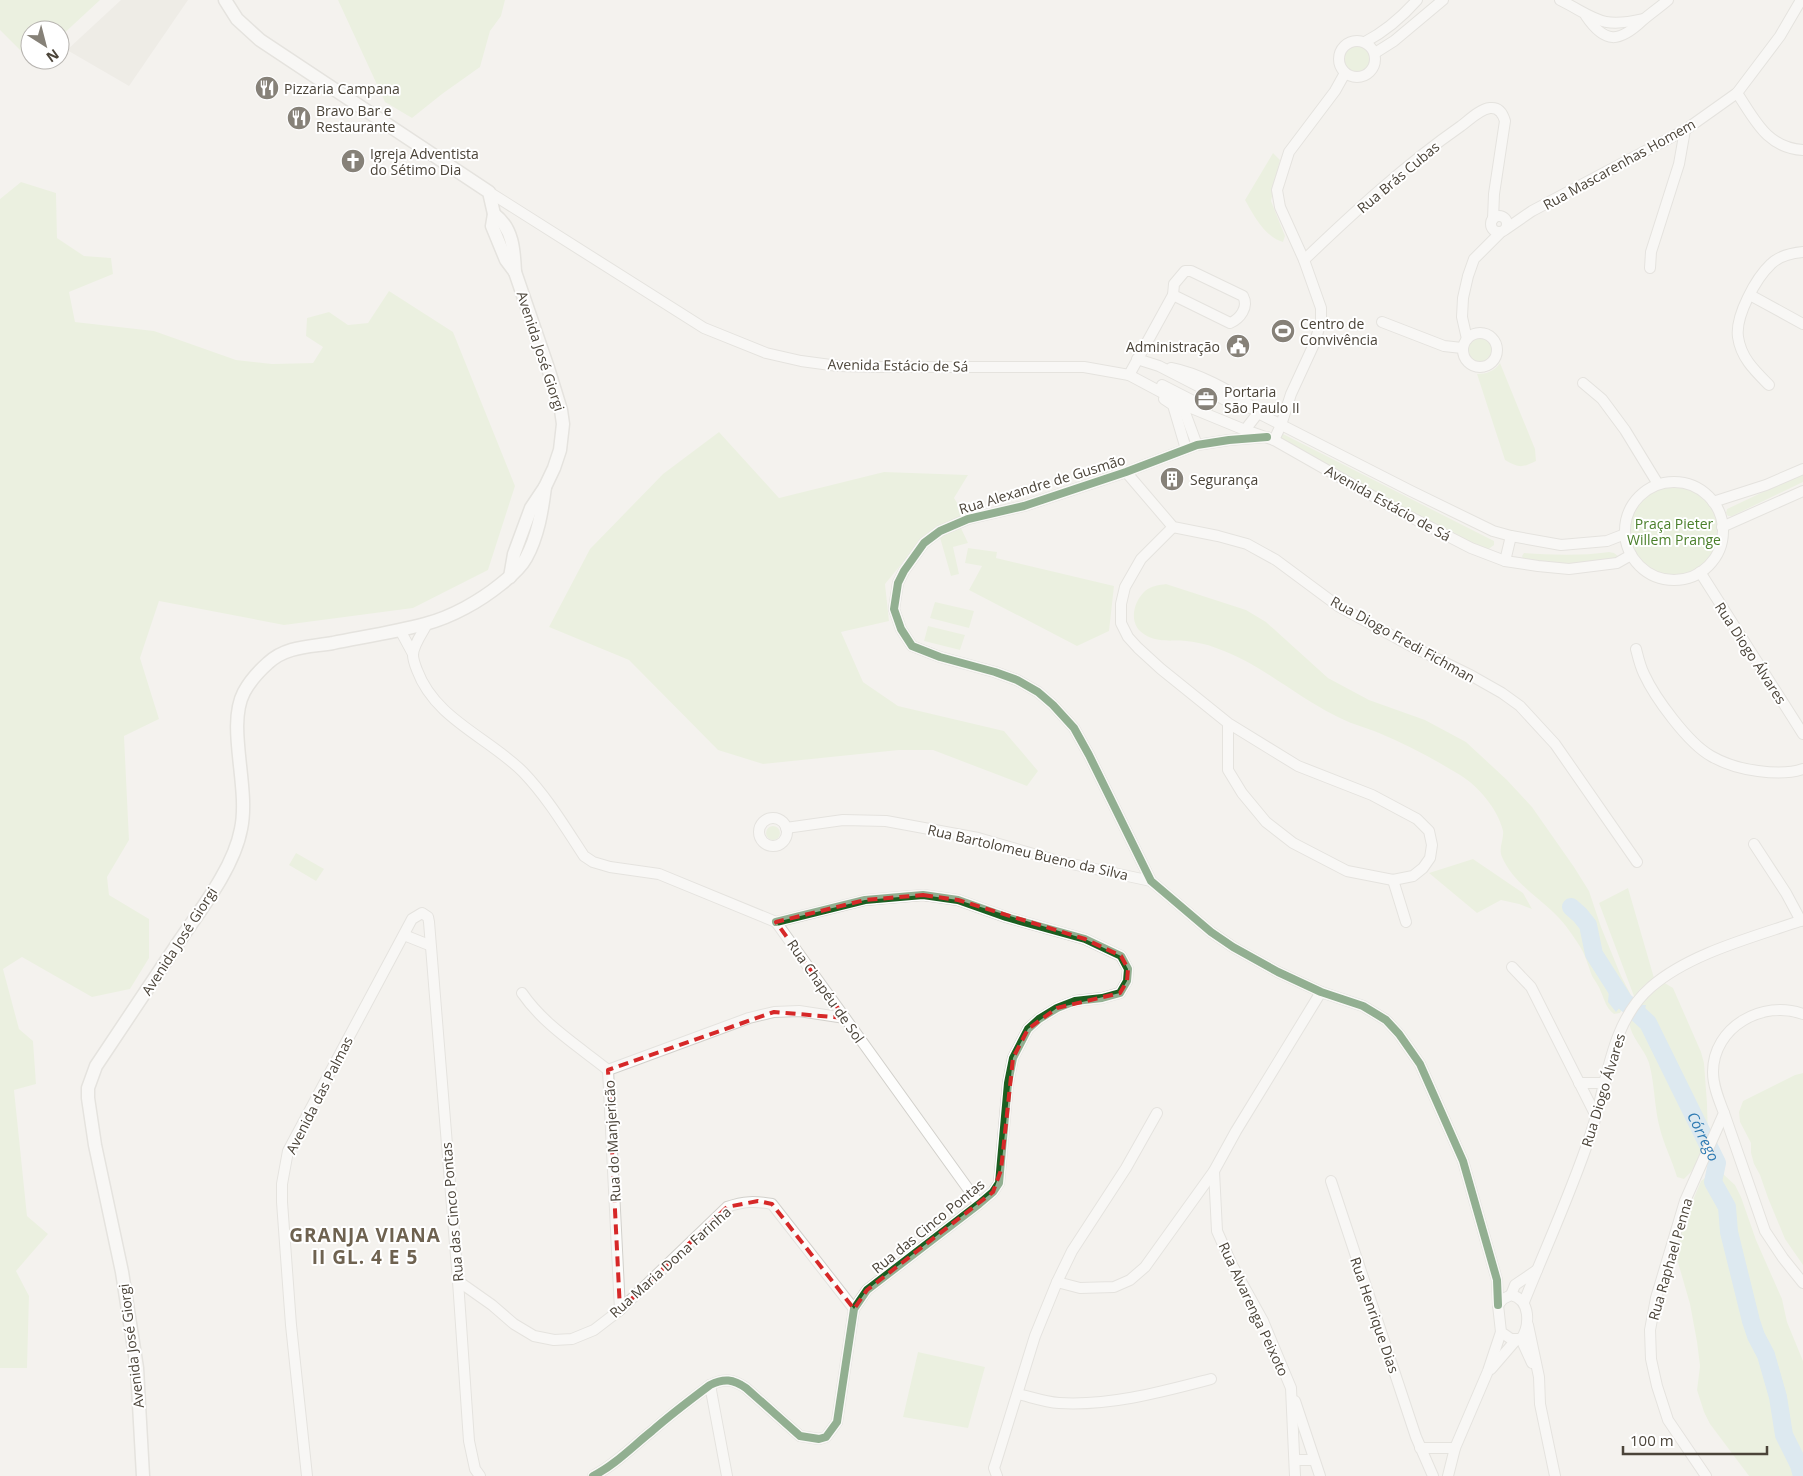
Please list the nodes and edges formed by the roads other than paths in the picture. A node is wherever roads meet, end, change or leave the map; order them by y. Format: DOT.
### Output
graph roads {
  1 [pos="225,0"];
  2 [pos="1417,0"];
  3 [pos="1443,0"];
  4 [pos="1560,0"];
  5 [pos="1668,0"];
  6 [pos="1801,0"];
  7 [pos="1365,42"];
  8 [pos="1374,53"];
  9 [pos="1345,72"];
  10 [pos="1737,93"];
  11 [pos="1685,130"];
  12 [pos="1803,150"];
  13 [pos="489,192"];
  14 [pos="1503,231"];
  15 [pos="1803,252"];
  16 [pos="1304,260"];
  17 [pos="1650,268"];
  18 [pos="1173,295"];
  19 [pos="1750,295"];
  20 [pos="1382,322"];
  21 [pos="1803,324"];
  22 [pos="1464,343"];
  23 [pos="1137,359"];
  24 [pos="1135,378"];
  25 [pos="1583,383"];
  26 [pos="1769,385"];
  27 [pos="1173,405"];
  28 [pos="1184,410"];
  29 [pos="1256,411"];
  30 [pos="1281,425"];
  31 [pos="1243,429"];
  32 [pos="1270,439"];
  33 [pos="1197,445"];
  34 [pos="1186,449"];
  35 [pos="1803,469"];
  36 [pos="1126,472"];
  37 [pos="1658,484"];
  38 [pos="1803,491"];
  39 [pos="1713,502"];
  40 [pos="1173,527"];
  41 [pos="1722,528"];
  42 [pos="1625,534"];
  43 [pos="1511,536"];
  44 [pos="1631,555"];
  45 [pos="1505,561"];
  46 [pos="1700,572"];
  47 [pos="427,624"];
  48 [pos="400,630"];
  49 [pos="1636,649"];
  50 [pos="413,654"];
  51 [pos="1228,723"];
  52 [pos="1803,734"];
  53 [pos="1803,768"];
  54 [pos="786,828"];
  55 [pos="1754,844"];
  56 [pos="1637,862"];
  57 [pos="1151,880"];
  58 [pos="1393,880"];
  59 [pos="1802,921"];
  60 [pos="776,922"];
  61 [pos="1406,922"];
  62 [pos="404,935"];
  63 [pos="430,945"];
  64 [pos="1512,967"];
  65 [pos="1321,992"];
  66 [pos="522,993"];
  67 [pos="1803,1014"];
  68 [pos="845,1018"];
  69 [pos="608,1070"];
  70 [pos="1579,1083"];
  71 [pos="1605,1083"];
  72 [pos="1157,1113"];
  73 [pos="1724,1113"];
  74 [pos="1596,1116"];
  75 [pos="1214,1171"];
  76 [pos="1330,1181"];
  77 [pos="980,1204"];
  78 [pos="1537,1270"];
  79 [pos="1497,1280"];
  80 [pos="458,1281"];
  81 [pos="1057,1282"];
  82 [pos="1803,1283"];
  83 [pos="1510,1295"];
  84 [pos="1524,1302"];
  85 [pos="1498,1305"];
  86 [pos="854,1309"];
  87 [pos="620,1310"];
  88 [pos="1528,1325"];
  89 [pos="1501,1332"];
  90 [pos="1519,1339"];
  91 [pos="1488,1371"];
  92 [pos="1539,1377"];
  93 [pos="1211,1379"];
  94 [pos="710,1385"];
  95 [pos="1291,1388"];
  96 [pos="1018,1394"];
  97 [pos="1420,1448"];
  98 [pos="1455,1448"];
  99 [pos="1294,1460"];
  100 [pos="1314,1460"];
  101 [pos="1449,1472"];
  102 [pos="1432,1474"];
  103 [pos="143,1476"];
  104 [pos="307,1476"];
  105 [pos="480,1476"];
  106 [pos="594,1476"];
  107 [pos="726,1476"];
  108 [pos="997,1476"];
  109 [pos="1295,1476"];
  110 [pos="1320,1476"];
  111 [pos="1555,1476"];
  112 [pos="1706,1476"];
  1 -- 13 [label="street"];
  2 -- 7 [label="street"];
  3 -- 8 [label="street"];
  4 -- 5 [label="street"];
  6 -- 10 [label="street, Rua Mascarenhas Homem"];
  7 -- 8 [label="street"];
  7 -- 9 [label="street"];
  8 -- 9 [label="street"];
  9 -- 16 [label="street"];
  10 -- 11 [label="street, Rua Mascarenhas Homem"];
  10 -- 12 [label="street"];
  11 -- 14 [label="street, Rua Mascarenhas Homem"];
  11 -- 17 [label="street"];
  13 -- 24 [label="street, Avenida Estácio de Sá"];
  13 -- 47 [label="street, Avenida José Giorgi"];
  14 -- 16 [label="street, Rua Brás Cubas"];
  14 -- 22 [label="street, Rua Mascarenhas Homem"];
  15 -- 19 [label="street"];
  16 -- 30 [label="street"];
  18 -- 18 [label="street"];
  18 -- 23 [label="street"];
  19 -- 21 [label="street"];
  19 -- 26 [label="street"];
  20 -- 22 [label="street"];
  22 -- 22 [label="street"];
  23 -- 24 [label="street"];
  23 -- 29 [label="street, Avenida Estácio de Sá"];
  24 -- 27 [label="street, Avenida Estácio de Sá"];
  24 -- 31 [label="street, Avenida Estácio de Sá"];
  25 -- 37 [label="street"];
  27 -- 28 [label="street, Avenida Estácio de Sá"];
  27 -- 34 [label="street"];
  28 -- 31 [label="street, Avenida Estácio de Sá"];
  28 -- 33 [label="street"];
  29 -- 30 [label="street, Avenida Estácio de Sá"];
  29 -- 31 [label="street"];
  30 -- 32 [label="street"];
  30 -- 43 [label="street, Avenida Estácio de Sá"];
  31 -- 32 [label="street, Avenida Estácio de Sá"];
  32 -- 33 [label="street, Rua Alexandre de Gusmão"];
  32 -- 45 [label="street, Avenida Estácio de Sá"];
  33 -- 34 [label="street, Rua Alexandre de Gusmão"];
  34 -- 36 [label="street, Rua Alexandre de Gusmão"];
  35 -- 39 [label="street"];
  36 -- 40 [label="street"];
  36 -- 57 [label="street, Rua Alexandre de Gusmão"];
  37 -- 39 [label="street"];
  37 -- 42 [label="street"];
  38 -- 41 [label="street"];
  39 -- 41 [label="street"];
  40 -- 51 [label="street"];
  40 -- 56 [label="street, Rua Diogo Fredi Fichman"];
  41 -- 46 [label="street"];
  42 -- 43 [label="street, Avenida Estácio de Sá"];
  42 -- 44 [label="street"];
  43 -- 45 [label="street"];
  44 -- 45 [label="street, Avenida Estácio de Sá"];
  44 -- 46 [label="street"];
  46 -- 52 [label="street, Rua Diogo Álvares"];
  47 -- 48 [label="street, Avenida José Giorgi"];
  47 -- 50 [label="street"];
  48 -- 50 [label="street"];
  48 -- 103 [label="street, Avenida José Giorgi"];
  49 -- 53 [label="street"];
  50 -- 60 [label="street"];
  51 -- 58 [label="street"];
  51 -- 58 [label="street"];
  54 -- 57 [label="street, Rua Bartolomeu Bueno da Silva"];
  55 -- 59 [label="street"];
  57 -- 65 [label="street, Rua Alexandre de Gusmão"];
  58 -- 61 [label="street"];
  59 -- 71 [label="street, Rua Diogo Álvares"];
  60 -- 68 [label="street, Rua Chapéu de Sol"];
  60 -- 77 [label="street, Rua das Cinco Pontas"];
  62 -- 63 [label="street"];
  62 -- 63 [label="street, Avenida das Palmas"];
  62 -- 104 [label="street, Avenida das Palmas"];
  63 -- 80 [label="street, Rua das Cinco Pontas"];
  64 -- 70 [label="street"];
  65 -- 75 [label="street"];
  65 -- 79 [label="street, Rua Alexandre de Gusmão"];
  66 -- 69 [label="street"];
  67 -- 73 [label="street"];
  68 -- 69 [label="street, Rua do Manjericão"];
  68 -- 77 [label="street, Rua Chapéu de Sol"];
  69 -- 87 [label="street, Rua do Manjericão"];
  70 -- 71 [label="street"];
  70 -- 74 [label="street"];
  71 -- 74 [label="street, Rua Diogo Álvares"];
  72 -- 81 [label="street"];
  73 -- 82 [label="street"];
  73 -- 112 [label="street, Rua Raphael Penna"];
  74 -- 78 [label="street, Rua Diogo Álvares"];
  75 -- 81 [label="street"];
  75 -- 95 [label="street, Rua Alvarenga Peixoto"];
  76 -- 97 [label="street, Rua Henrique Dias"];
  77 -- 86 [label="street, Rua das Cinco Pontas"];
  78 -- 83 [label="street"];
  78 -- 84 [label="street, Rua Diogo Álvares"];
  79 -- 83 [label="street, Rua Alexandre de Gusmão"];
  79 -- 85 [label="street, Rua Alexandre de Gusmão"];
  80 -- 87 [label="street, Rua Maria Dona Farinha"];
  80 -- 105 [label="street, Rua das Cinco Pontas"];
  81 -- 96 [label="street"];
  83 -- 84 [label="street"];
  83 -- 85 [label="street"];
  84 -- 88 [label="street"];
  85 -- 89 [label="street"];
  86 -- 87 [label="street, Rua Maria Dona Farinha"];
  86 -- 94 [label="street, Rua das Cinco Pontas"];
  88 -- 90 [label="street"];
  88 -- 92 [label="street"];
  89 -- 90 [label="street"];
  89 -- 91 [label="street"];
  90 -- 91 [label="street"];
  90 -- 92 [label="street"];
  91 -- 98 [label="street"];
  92 -- 111 [label="street"];
  93 -- 96 [label="street"];
  94 -- 106 [label="street, Rua das Cinco Pontas"];
  94 -- 107 [label="street"];
  95 -- 99 [label="street, Rua Alvarenga Peixoto"];
  95 -- 100 [label="street"];
  96 -- 108 [label="street"];
  97 -- 98 [label="street"];
  97 -- 102 [label="street, Rua Henrique Dias"];
  98 -- 101 [label="street"];
  99 -- 100 [label="street"];
  99 -- 109 [label="street, Rua Alvarenga Peixoto"];
  100 -- 110 [label="street"];
  101 -- 102 [label="street, Rua Henrique Dias"];
}
